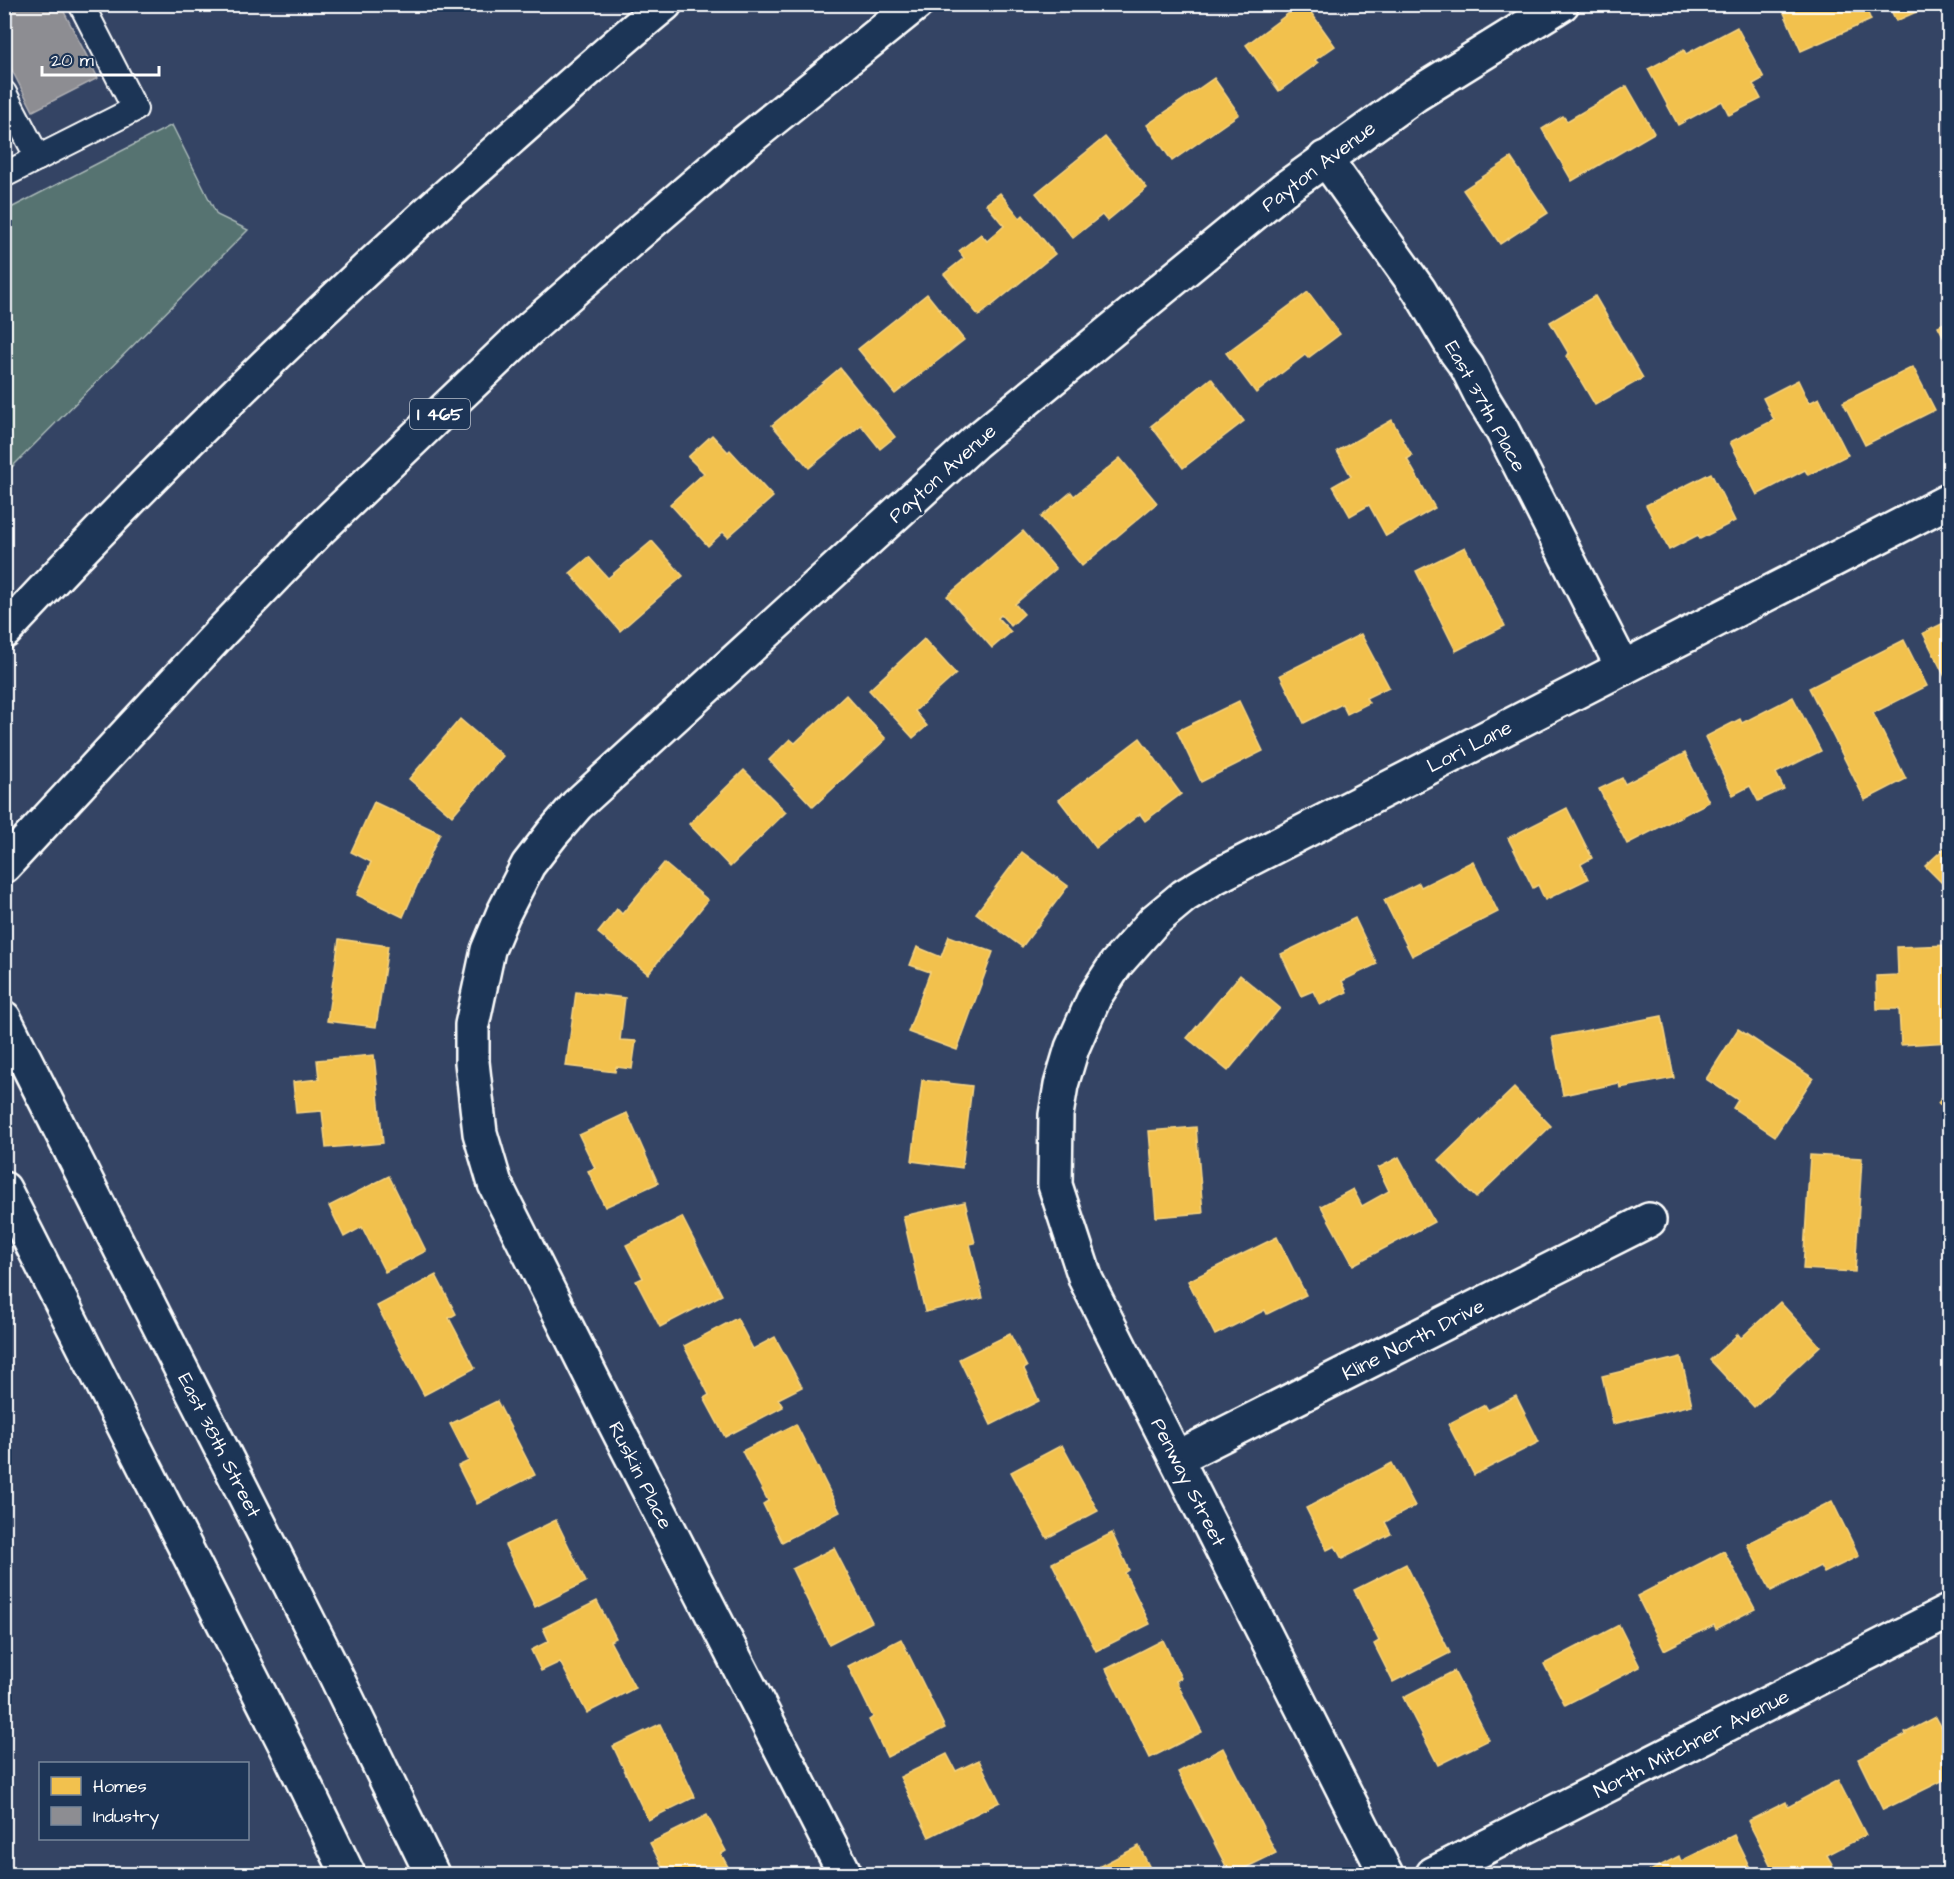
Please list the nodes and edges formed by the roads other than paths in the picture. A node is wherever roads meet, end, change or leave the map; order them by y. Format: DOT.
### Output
graph roads {
  1 [pos="81,4"];
  2 [pos="665,4"];
  3 [pos="916,4"];
  4 [pos="1562,4"];
  5 [pos="4,93"];
  6 [pos="38,158"];
  7 [pos="1324,158"];
  8 [pos="4,175"];
  9 [pos="1950,500"];
  10 [pos="4,632"];
  11 [pos="1623,668"];
  12 [pos="4,866"];
  13 [pos="11,1031"];
  14 [pos="472,1062"];
  15 [pos="1065,1073"];
  16 [pos="4,1189"];
  17 [pos="1649,1220"];
  18 [pos="1177,1458"];
  19 [pos="1950,1611"];
  20 [pos="348,1875"];
  21 [pos="432,1875"];
  22 [pos="845,1875"];
  23 [pos="1386,1875"];
  24 [pos="1433,1875"];
  1 -- 6 [label="lane"];
  2 -- 10 [label="main road"];
  3 -- 12 [label="main road, I 465"];
  4 -- 7 [label="main road, Payton Avenue"];
  5 -- 6 [label="lane"];
  6 -- 8 [label="lane"];
  7 -- 11 [label="main road, East 37th Place"];
  7 -- 14 [label="main road, Payton Avenue"];
  9 -- 11 [label="main road, Lori Lane"];
  11 -- 15 [label="main road, Lori Lane"];
  13 -- 21 [label="main road, East 38th Street"];
  14 -- 22 [label="main road, Ruskin Place"];
  15 -- 18 [label="main road, Penway Street"];
  16 -- 20 [label="main road"];
  17 -- 18 [label="main road, Kline North Drive"];
  18 -- 23 [label="main road, Penway Street"];
  19 -- 24 [label="main road, North Mitchner Avenue"];
}
